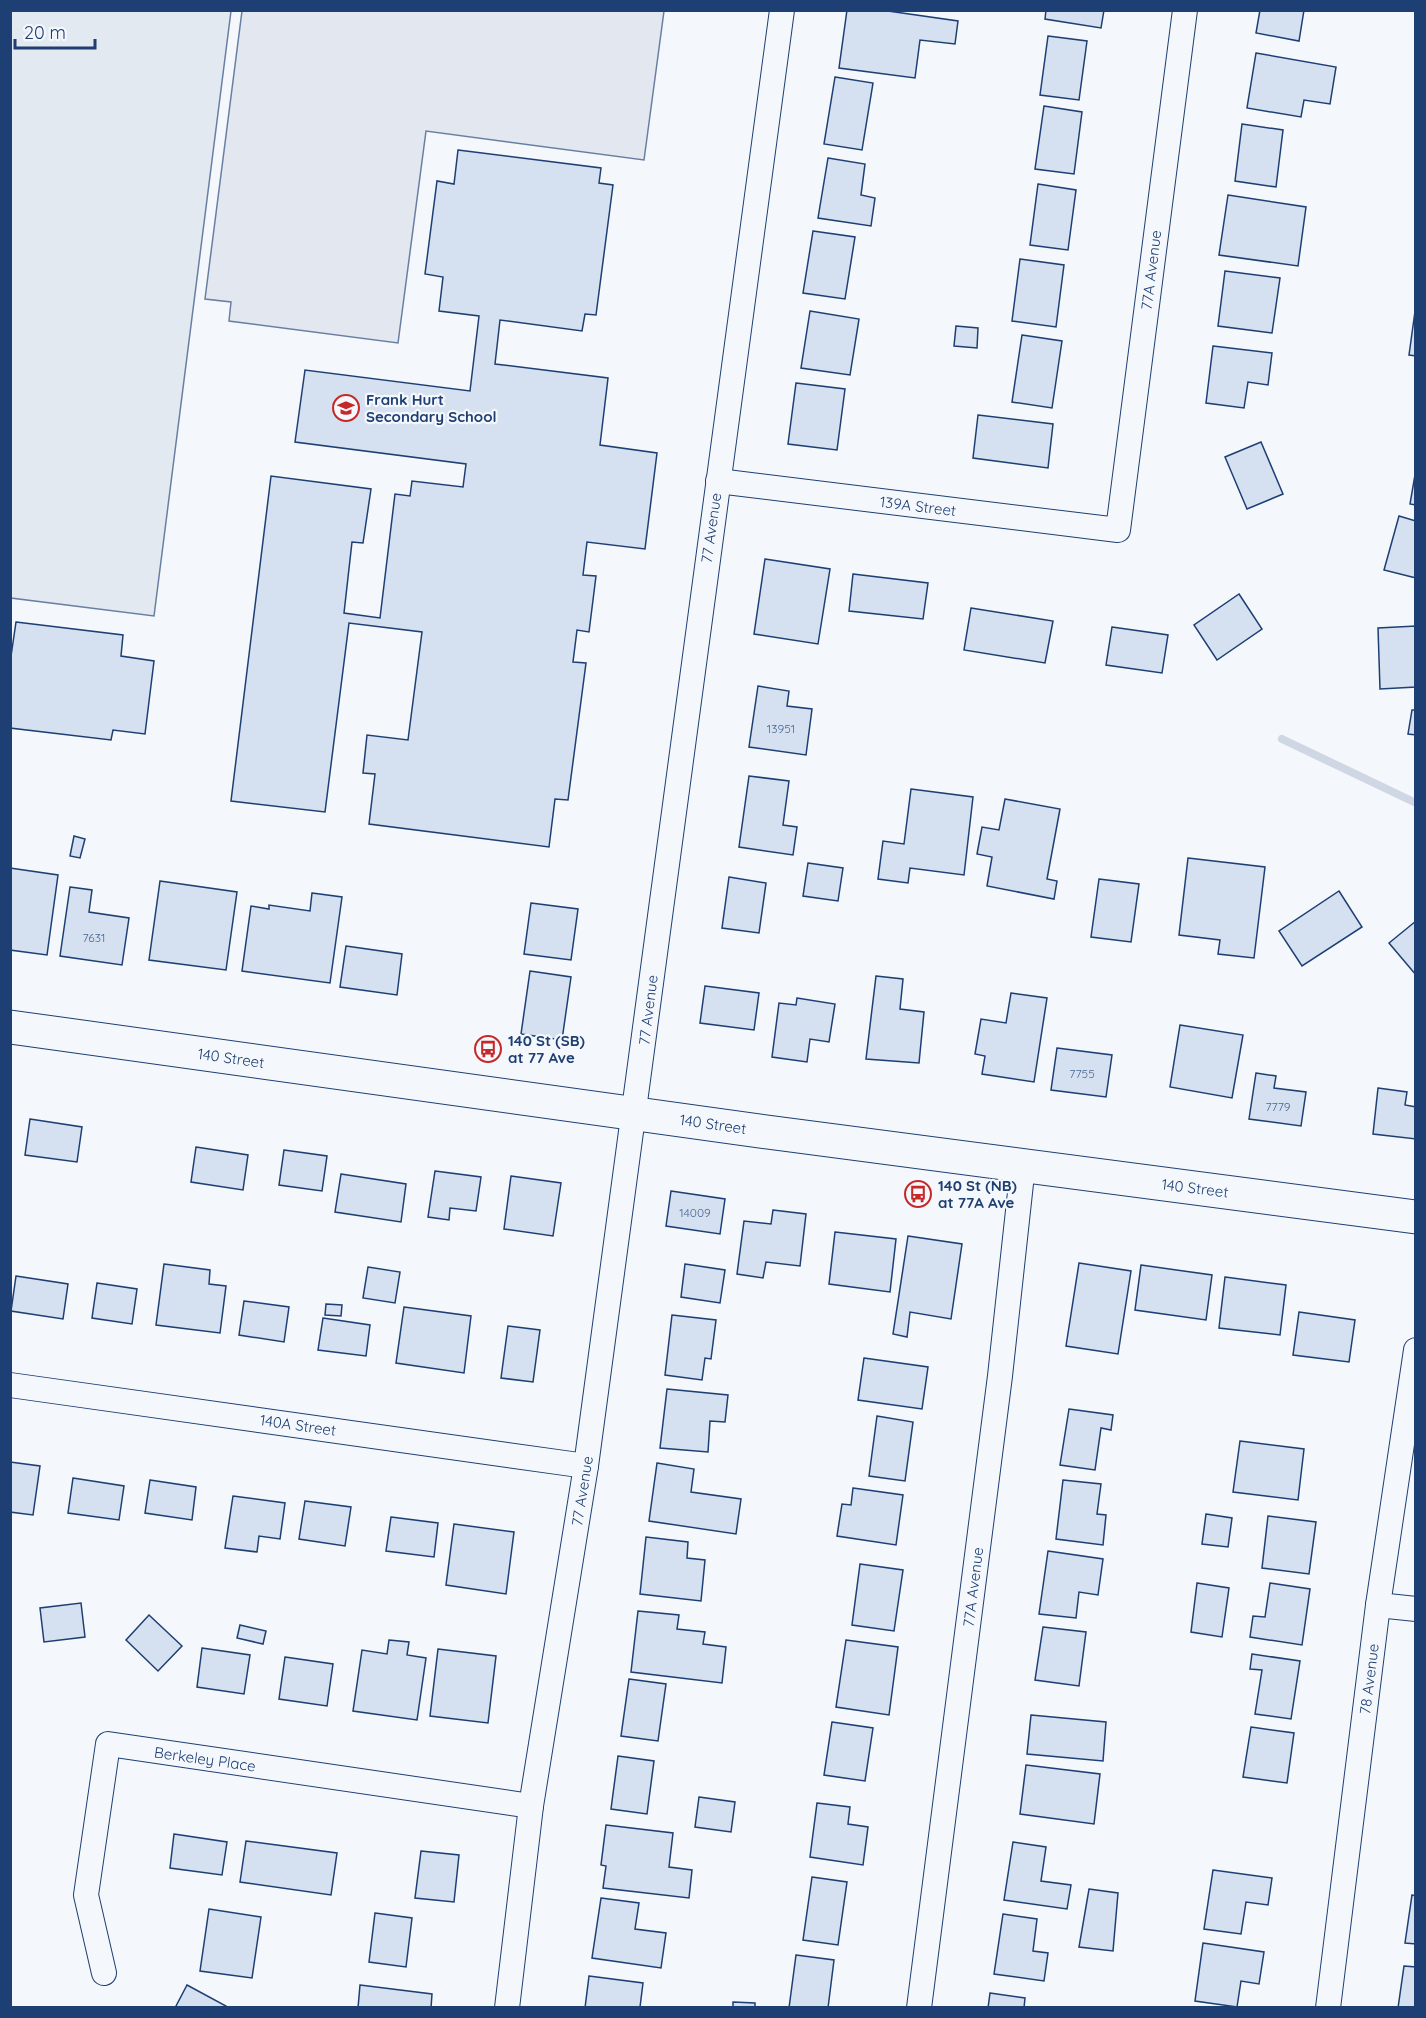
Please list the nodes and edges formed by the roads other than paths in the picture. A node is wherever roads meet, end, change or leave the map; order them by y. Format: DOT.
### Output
graph roads {
  1 [pos="782,10"];
  2 [pos="1185,10"];
  3 [pos="718,481"];
  4 [pos="1118,530"];
  5 [pos="10,1027"];
  6 [pos="634,1113"];
  7 [pos="1023,1165"];
  8 [pos="1416,1217"];
  9 [pos="1416,1350"];
  10 [pos="10,1385"];
  11 [pos="586,1466"];
  12 [pos="1378,1605"];
  13 [pos="1416,1609"];
  14 [pos="531,1806"];
  15 [pos="104,1973"];
  16 [pos="507,2007"];
  17 [pos="919,2007"];
  18 [pos="1328,2007"];
  1 -- 3 [label="street, 77 Avenue"];
  2 -- 4 [label="street, 77A Avenue"];
  3 -- 4 [label="street, 139A Street"];
  3 -- 6 [label="street, 77 Avenue"];
  5 -- 6 [label="main road, 140 Street"];
  6 -- 7 [label="main road, 140 Street"];
  6 -- 11 [label="street, 77 Avenue"];
  7 -- 8 [label="main road, 140 Street"];
  7 -- 17 [label="street, 77A Avenue"];
  9 -- 12 [label="street, 78 Avenue"];
  10 -- 11 [label="street, 140A Street"];
  11 -- 14 [label="street, 77 Avenue"];
  12 -- 13 [label="street"];
  12 -- 18 [label="street, 78 Avenue"];
  14 -- 15 [label="street, Berkeley Place"];
  14 -- 16 [label="street, 77 Avenue"];
}
